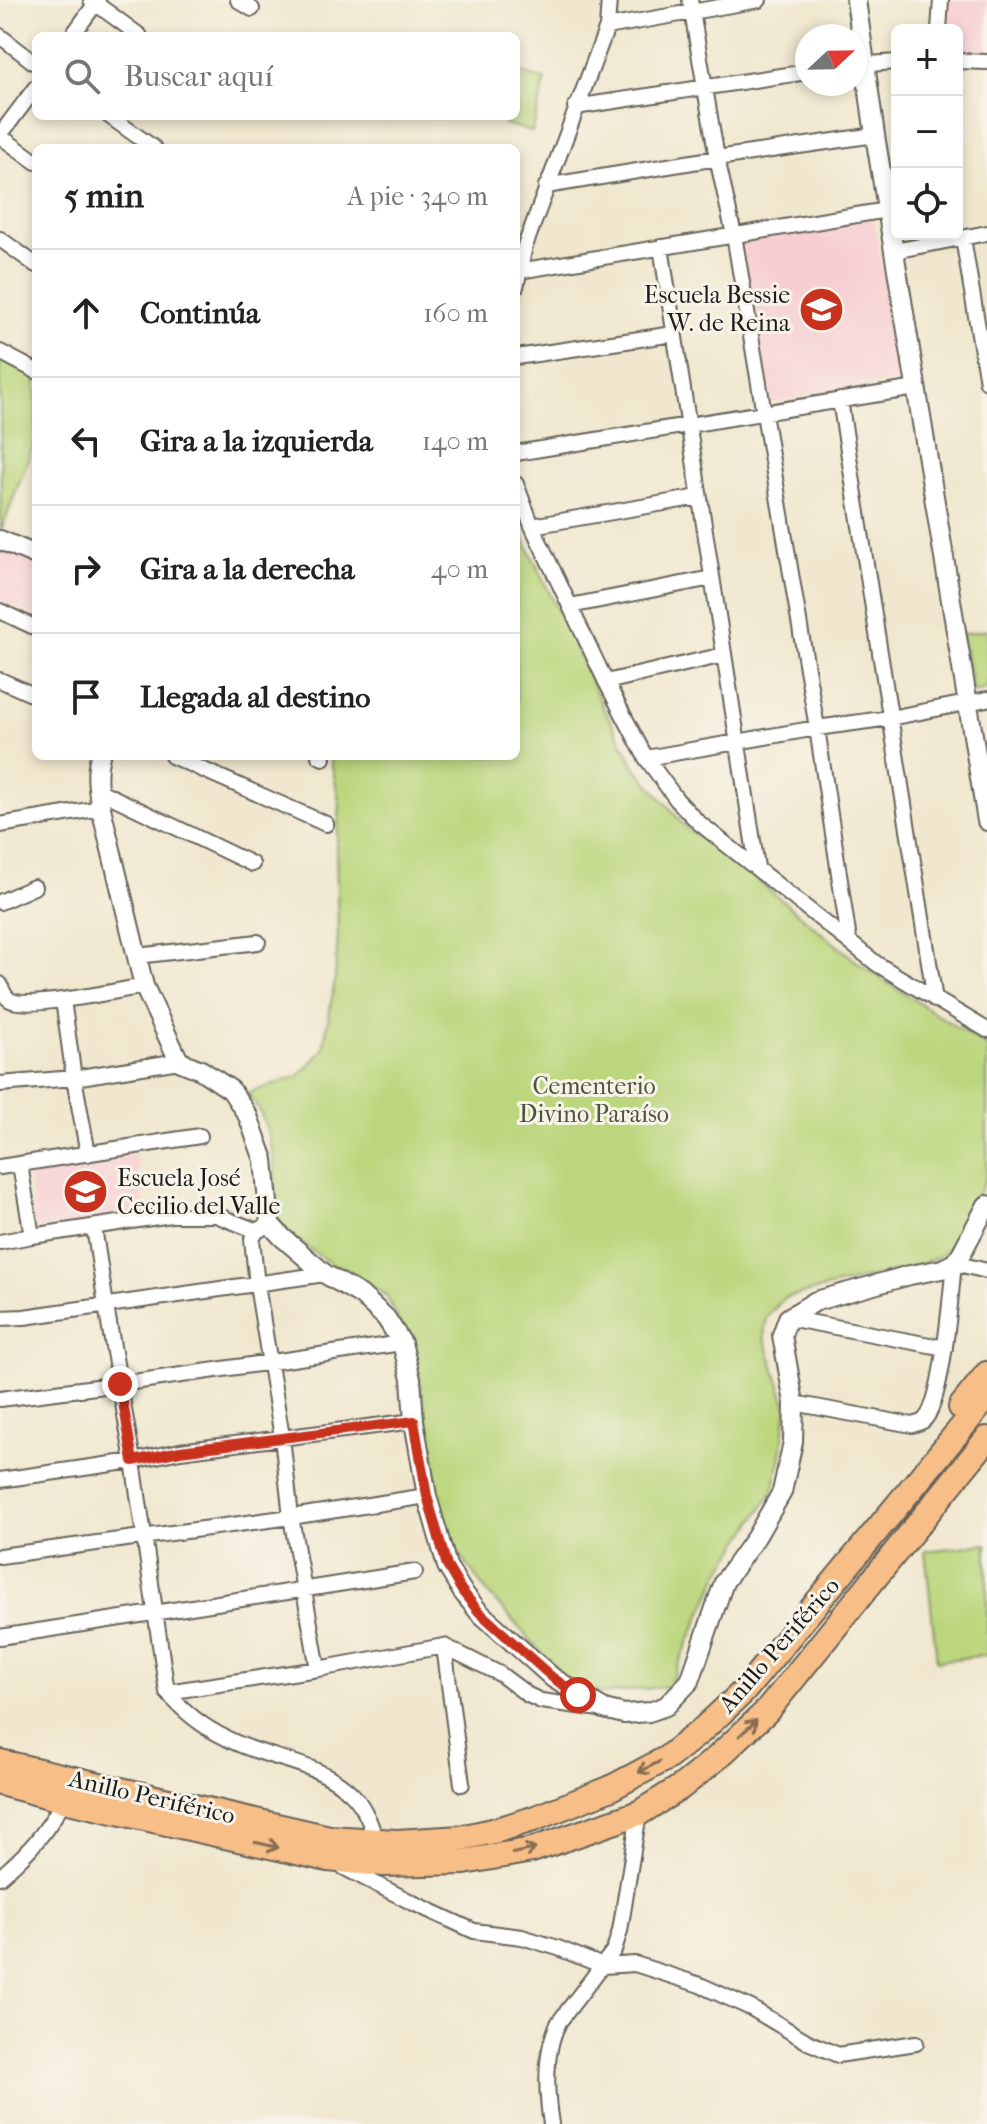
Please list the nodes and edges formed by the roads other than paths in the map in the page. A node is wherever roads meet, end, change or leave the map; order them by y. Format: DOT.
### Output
graph roads {
  1 [pos="238,0"];
  2 [pos="609,0"];
  3 [pos="759,0"];
  4 [pos="856,0"];
  5 [pos="941,0"];
  6 [pos="95,1"];
  7 [pos="691,6"];
  8 [pos="252,9"];
  9 [pos="858,24"];
  10 [pos="939,24"];
  11 [pos="607,27"];
  12 [pos="75,32"];
  13 [pos="135,32"];
  14 [pos="0,36"];
  15 [pos="32,61"];
  16 [pos="963,61"];
  17 [pos="891,62"];
  18 [pos="987,62"];
  19 [pos="867,64"];
  20 [pos="795,74"];
  21 [pos="705,87"];
  22 [pos="32,92"];
  23 [pos="867,96"];
  24 [pos="575,107"];
  25 [pos="115,120"];
  26 [pos="875,135"];
  27 [pos="0,136"];
  28 [pos="148,144"];
  29 [pos="717,158"];
  30 [pos="32,159"];
  31 [pos="546,186"];
  32 [pos="887,210"];
  33 [pos="987,233"];
  34 [pos="734,235"];
  35 [pos="963,238"];
  36 [pos="0,239"];
  37 [pos="952,240"];
  38 [pos="520,245"];
  39 [pos="661,247"];
  40 [pos="894,251"];
  41 [pos="32,262"];
  42 [pos="520,271"];
  43 [pos="674,334"];
  44 [pos="0,352"];
  45 [pos="520,356"];
  46 [pos="32,369"];
  47 [pos="987,382"];
  48 [pos="916,388"];
  49 [pos="840,400"];
  50 [pos="764,413"];
  51 [pos="688,425"];
  52 [pos="520,452"];
  53 [pos="520,494"];
  54 [pos="699,497"];
  55 [pos="532,526"];
  56 [pos="0,540"];
  57 [pos="32,553"];
  58 [pos="712,578"];
  59 [pos="570,606"];
  60 [pos="0,611"];
  61 [pos="32,626"];
  62 [pos="724,655"];
  63 [pos="0,680"];
  64 [pos="606,682"];
  65 [pos="32,694"];
  66 [pos="987,699"];
  67 [pos="967,702"];
  68 [pos="890,718"];
  69 [pos="817,728"];
  70 [pos="737,742"];
  71 [pos="646,758"];
  72 [pos="99,760"];
  73 [pos="181,760"];
  74 [pos="100,799"];
  75 [pos="987,821"];
  76 [pos="326,824"];
  77 [pos="0,825"];
  78 [pos="252,864"];
  79 [pos="757,867"];
  80 [pos="34,887"];
  81 [pos="0,902"];
  82 [pos="849,940"];
  83 [pos="258,942"];
  84 [pos="137,956"];
  85 [pos="0,984"];
  86 [pos="144,986"];
  87 [pos="63,1000"];
  88 [pos="935,1000"];
  89 [pos="987,1030"];
  90 [pos="179,1061"];
  91 [pos="74,1078"];
  92 [pos="0,1084"];
  93 [pos="200,1136"];
  94 [pos="88,1154"];
  95 [pos="20,1165"];
  96 [pos="0,1167"];
  97 [pos="987,1205"];
  98 [pos="94,1227"];
  99 [pos="263,1227"];
  100 [pos="32,1236"];
  101 [pos="0,1242"];
  102 [pos="954,1263"];
  103 [pos="987,1271"];
  104 [pos="325,1274"];
  105 [pos="257,1285"];
  106 [pos="106,1306"];
  107 [pos="0,1318"];
  108 [pos="788,1318"];
  109 [pos="402,1343"];
  110 [pos="945,1348"];
  111 [pos="271,1362"];
  112 [pos="987,1374"];
  113 [pos="120,1384"];
  114 [pos="987,1397"];
  115 [pos="0,1399"];
  116 [pos="794,1403"];
  117 [pos="414,1421"];
  118 [pos="282,1437"];
  119 [pos="987,1439"];
  120 [pos="133,1461"];
  121 [pos="987,1463"];
  122 [pos="0,1480"];
  123 [pos="427,1496"];
  124 [pos="895,1510"];
  125 [pos="291,1517"];
  126 [pos="922,1520"];
  127 [pos="143,1537"];
  128 [pos="0,1556"];
  129 [pos="415,1572"];
  130 [pos="304,1591"];
  131 [pos="155,1612"];
  132 [pos="0,1637"];
  133 [pos="444,1646"];
  134 [pos="318,1669"];
  135 [pos="167,1692"];
  136 [pos="604,1709"];
  137 [pos="0,1762"];
  138 [pos="0,1783"];
  139 [pos="462,1784"];
  140 [pos="64,1800"];
  141 [pos="639,1813"];
  142 [pos="377,1842"];
  143 [pos="328,1859"];
  144 [pos="0,1877"];
  145 [pos="603,1966"];
  146 [pos="916,2043"];
  147 [pos="551,2124"];
  1 -- 8 [label="street"];
  2 -- 11 [label="street"];
  3 -- 7 [label="street"];
  4 -- 9 [label="street"];
  5 -- 10 [label="street"];
  6 -- 12 [label="street"];
  6 -- 13 [label="street"];
  7 -- 11 [label="street"];
  7 -- 21 [label="street"];
  11 -- 24 [label="street"];
  14 -- 15 [label="street"];
  16 -- 18 [label="street"];
  17 -- 19 [label="street"];
  20 -- 21 [label="street"];
  21 -- 24 [label="street"];
  21 -- 29 [label="street"];
  22 -- 27 [label="street"];
  23 -- 26 [label="street"];
  24 -- 31 [label="street"];
  25 -- 28 [label="street"];
  26 -- 29 [label="street"];
  26 -- 32 [label="street"];
  27 -- 30 [label="street"];
  29 -- 31 [label="street"];
  29 -- 34 [label="street"];
  31 -- 38 [label="street"];
  32 -- 34 [label="street"];
  32 -- 40 [label="street"];
  33 -- 35 [label="street"];
  34 -- 39 [label="street"];
  34 -- 50 [label="street"];
  35 -- 47 [label="street"];
  36 -- 41 [label="street"];
  37 -- 40 [label="street"];
  39 -- 42 [label="street"];
  39 -- 43 [label="street"];
  40 -- 48 [label="street"];
  43 -- 45 [label="street"];
  43 -- 51 [label="street"];
  44 -- 46 [label="street"];
  48 -- 49 [label="street"];
  48 -- 67 [label="street"];
  49 -- 50 [label="street"];
  49 -- 68 [label="street"];
  50 -- 51 [label="street"];
  50 -- 69 [label="street"];
  51 -- 52 [label="street"];
  51 -- 54 [label="street"];
  53 -- 55 [label="street"];
  54 -- 55 [label="street"];
  54 -- 58 [label="street"];
  55 -- 59 [label="street"];
  56 -- 57 [label="street"];
  58 -- 59 [label="street"];
  58 -- 62 [label="street"];
  59 -- 64 [label="street"];
  60 -- 61 [label="street"];
  62 -- 64 [label="street"];
  62 -- 70 [label="street"];
  63 -- 65 [label="street"];
  64 -- 71 [label="street"];
  66 -- 67 [label="street"];
  67 -- 68 [label="street"];
  67 -- 75 [label="street"];
  68 -- 69 [label="street"];
  68 -- 88 [label="street"];
  69 -- 70 [label="street"];
  69 -- 82 [label="street"];
  70 -- 71 [label="street"];
  70 -- 79 [label="street"];
  71 -- 79 [label="street"];
  72 -- 74 [label="street"];
  73 -- 76 [label="street"];
  74 -- 77 [label="street"];
  74 -- 78 [label="street"];
  74 -- 84 [label="street"];
  79 -- 82 [label="street"];
  80 -- 81 [label="street"];
  82 -- 88 [label="street"];
  83 -- 84 [label="street"];
  84 -- 86 [label="street"];
  85 -- 87 [label="street"];
  86 -- 87 [label="street"];
  86 -- 90 [label="street"];
  87 -- 91 [label="street"];
  88 -- 89 [label="street"];
  90 -- 91 [label="street"];
  90 -- 99 [label="street"];
  91 -- 92 [label="street"];
  91 -- 94 [label="street"];
  93 -- 94 [label="street"];
  94 -- 95 [label="street"];
  95 -- 96 [label="street"];
  95 -- 100 [label="street"];
  97 -- 102 [label="street"];
  98 -- 99 [label="street"];
  98 -- 100 [label="street"];
  98 -- 106 [label="street"];
  99 -- 104 [label="street"];
  99 -- 105 [label="street"];
  100 -- 101 [label="street"];
  102 -- 103 [label="street"];
  102 -- 108 [label="street"];
  102 -- 110 [label="street"];
  104 -- 105 [label="street"];
  104 -- 109 [label="street"];
  105 -- 106 [label="street"];
  105 -- 111 [label="street"];
  106 -- 107 [label="street"];
  106 -- 113 [label="street"];
  108 -- 110 [label="street"];
  108 -- 116 [label="street"];
  109 -- 111 [label="street"];
  109 -- 117 [label="street"];
  110 -- 116 [label="street"];
  111 -- 113 [label="street"];
  111 -- 118 [label="street"];
  112 -- 124 [label="highway"];
  113 -- 115 [label="street"];
  113 -- 120 [label="street"];
  114 -- 124 [label="highway, Anillo Periférico"];
  116 -- 136 [label="street"];
  117 -- 118 [label="street"];
  117 -- 123 [label="street"];
  118 -- 120 [label="street"];
  118 -- 125 [label="street"];
  119 -- 126 [label="highway, Anillo Periférico"];
  120 -- 122 [label="street"];
  120 -- 127 [label="street"];
  121 -- 126 [label="highway"];
  123 -- 125 [label="street"];
  123 -- 136 [label="street"];
  124 -- 142 [label="highway, Anillo Periférico, one-way"];
  125 -- 127 [label="street"];
  125 -- 130 [label="street"];
  141 -- 126 [label="highway, Anillo Periférico, one-way"];
  127 -- 128 [label="street"];
  127 -- 131 [label="street"];
  129 -- 130 [label="street"];
  130 -- 131 [label="street"];
  130 -- 134 [label="street"];
  131 -- 132 [label="street"];
  131 -- 135 [label="street"];
  133 -- 134 [label="street"];
  133 -- 136 [label="street"];
  133 -- 139 [label="street"];
  134 -- 135 [label="street"];
  135 -- 142 [label="street"];
  137 -- 142 [label="highway, Anillo Periférico"];
  138 -- 140 [label="highway, Anillo Periférico"];
  140 -- 143 [label="highway, Anillo Periférico, one-way"];
  140 -- 144 [label="street"];
  143 -- 141 [label="highway, Anillo Periférico, one-way"];
  141 -- 145 [label="street"];
  143 -- 145 [label="street"];
  145 -- 146 [label="street"];
  145 -- 147 [label="street"];
}
